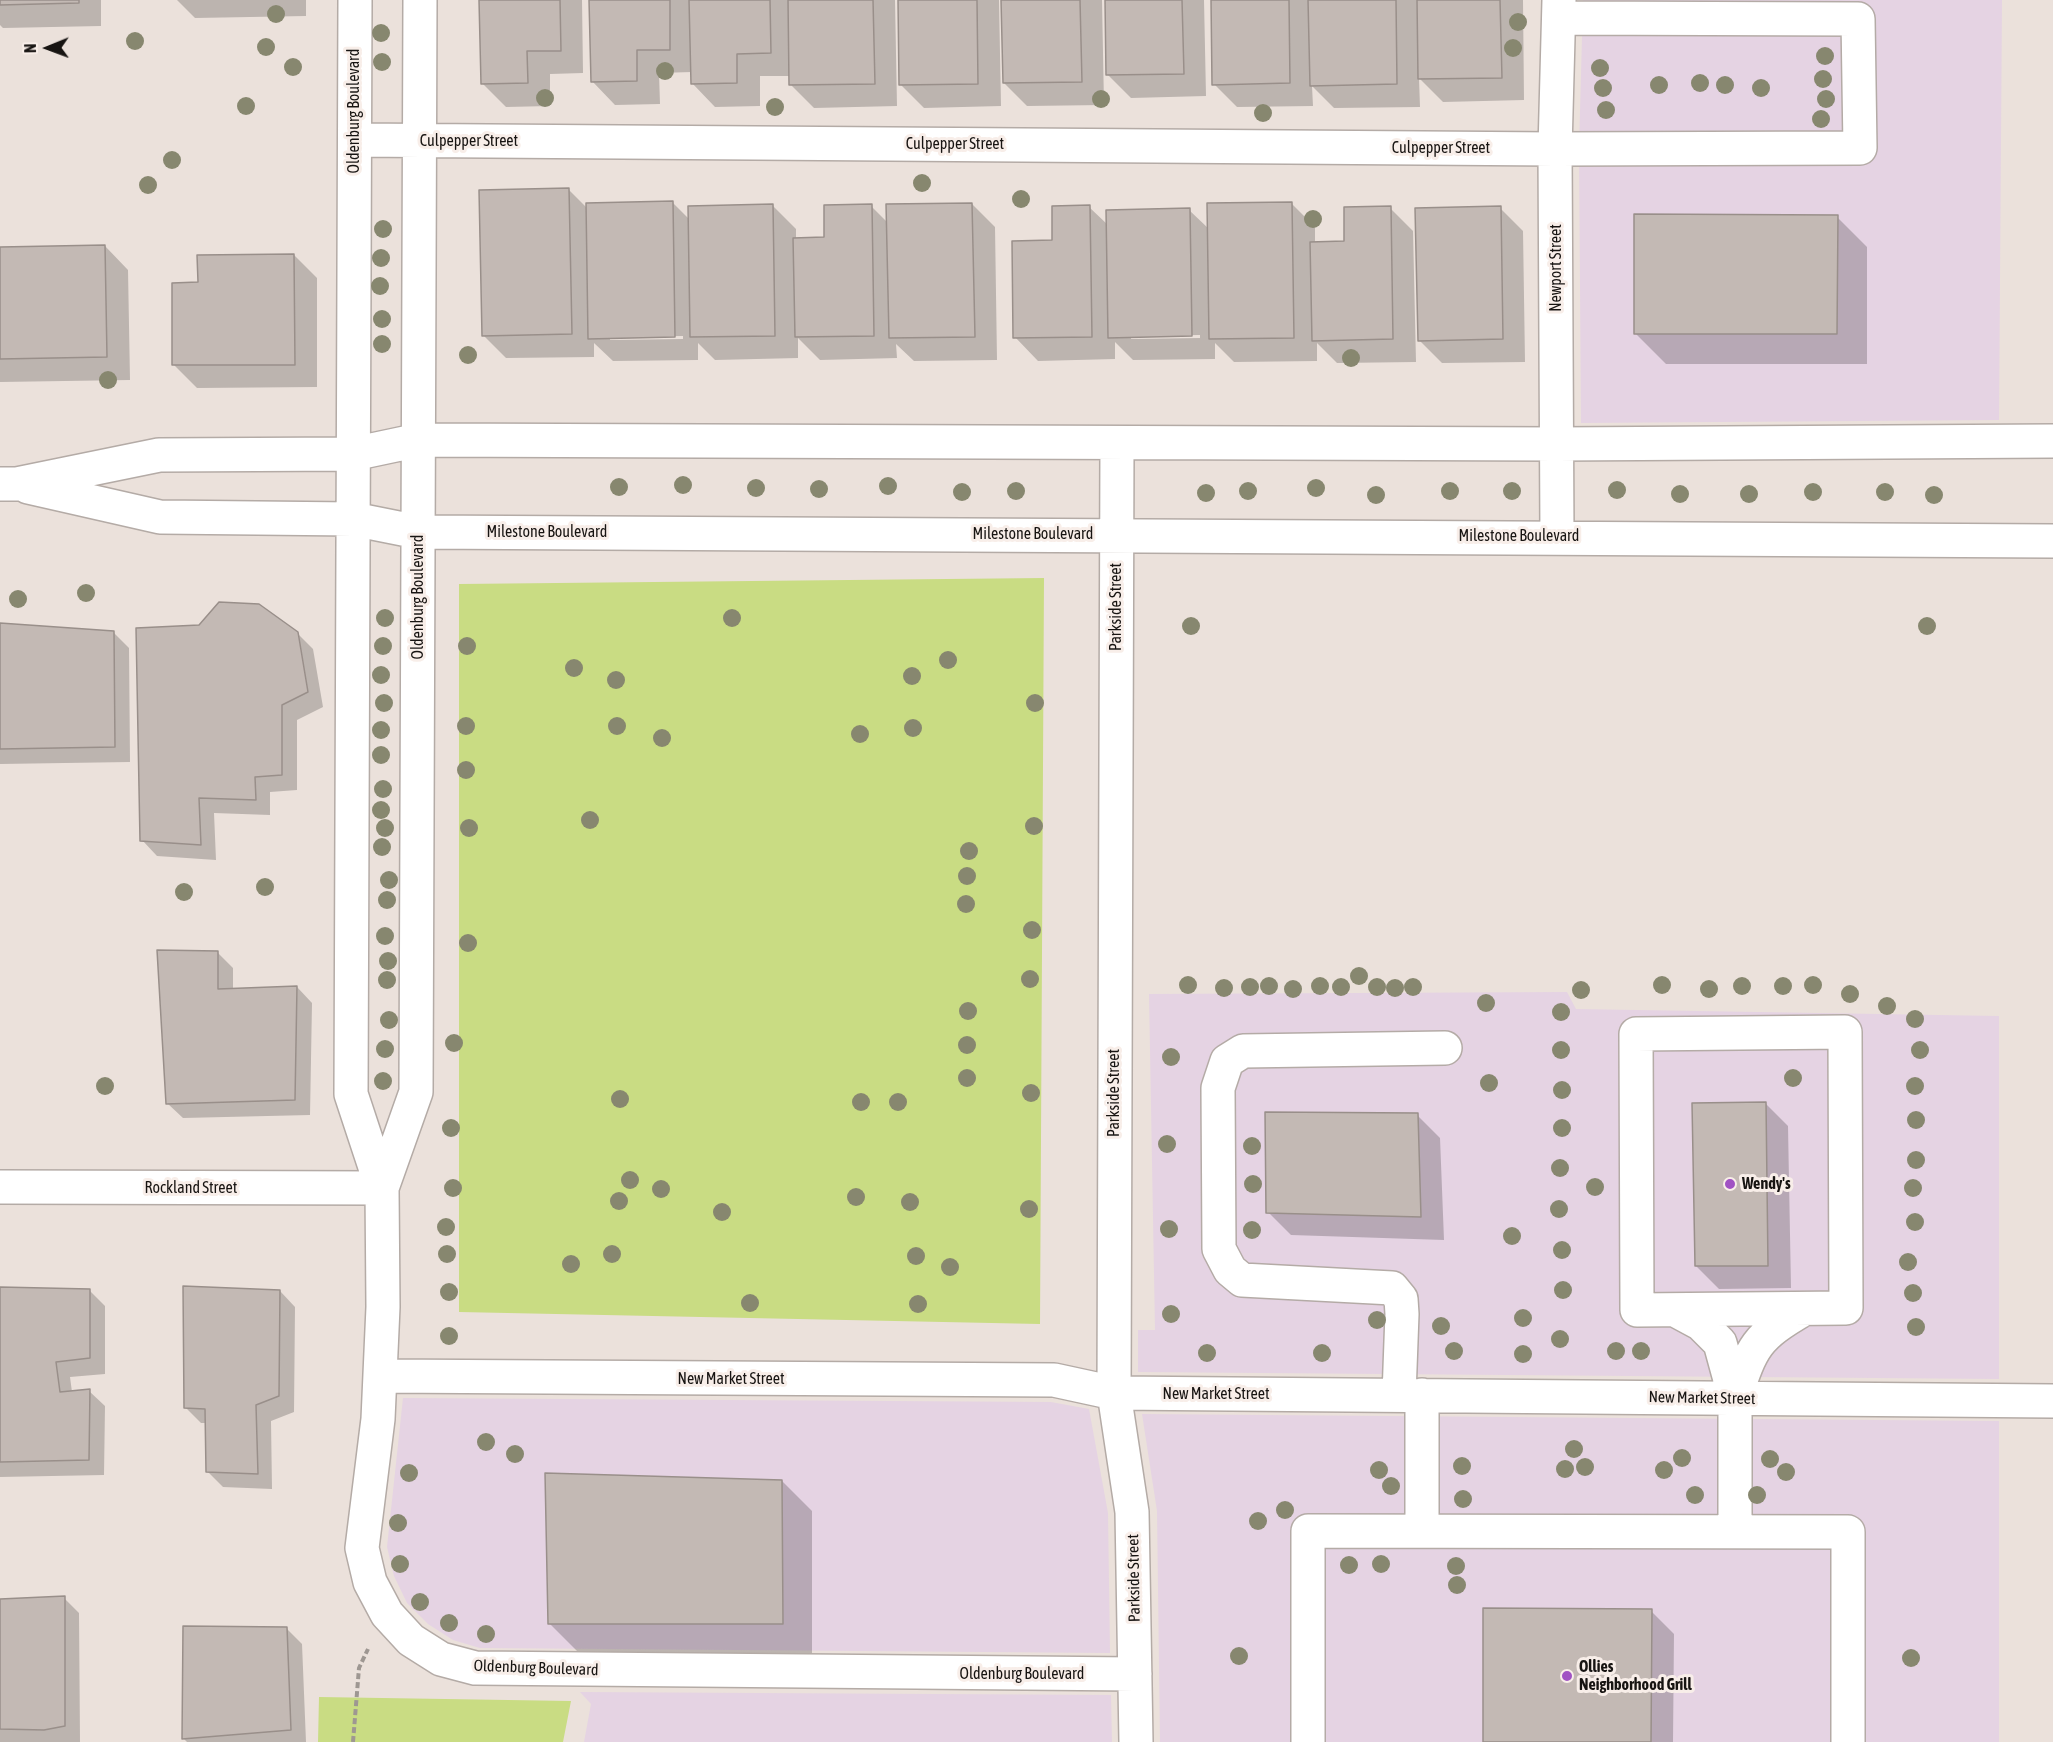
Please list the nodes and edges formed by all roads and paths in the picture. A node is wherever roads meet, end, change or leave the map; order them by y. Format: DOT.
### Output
graph roads {
  1 [pos="355,0"];
  2 [pos="420,0"];
  3 [pos="1559,9"];
  4 [pos="355,140"];
  5 [pos="420,141"];
  6 [pos="1555,149"];
  7 [pos="418,440"];
  8 [pos="2053,441"];
  9 [pos="1117,443"];
  10 [pos="1557,444"];
  11 [pos="353,454"];
  12 [pos="9,484"];
  13 [pos="353,519"];
  14 [pos="418,532"];
  15 [pos="1116,535"];
  16 [pos="1557,536"];
  17 [pos="2053,541"];
  18 [pos="1445,1048"];
  19 [pos="0,1187"];
  20 [pos="382,1188"];
  21 [pos="1804,1309"];
  22 [pos="1675,1310"];
  23 [pos="380,1376"];
  24 [pos="1113,1393"];
  25 [pos="1410,1395"];
  26 [pos="1735,1398"];
  27 [pos="2053,1401"];
  28 [pos="1422,1531"];
  29 [pos="1735,1532"];
  30 [pos="387,1614"];
  31 [pos="1135,1674"];
  32 [pos="353,1742"];
  33 [pos="1136,1742"];
  34 [pos="1308,1742"];
  35 [pos="1848,1742"];
  1 -- 4 [label="street, Oldenburg Boulevard"];
  2 -- 5 [label="street, Oldenburg Boulevard"];
  3 -- 6 [label="street, Newport Street"];
  3 -- 6 [label="street, Culpepper Street"];
  4 -- 5 [label="street, Culpepper Street"];
  4 -- 11 [label="street, Oldenburg Boulevard"];
  5 -- 6 [label="street, Culpepper Street"];
  5 -- 7 [label="street, Oldenburg Boulevard"];
  6 -- 10 [label="street, Newport Street"];
  7 -- 9 [label="street, Milestone Boulevard"];
  7 -- 11 [label="street, Milestone Boulevard"];
  7 -- 14 [label="street, Oldenburg Boulevard"];
  8 -- 10 [label="street, Milestone Boulevard"];
  9 -- 10 [label="street, Milestone Boulevard"];
  9 -- 15 [label="street, Parkside Street"];
  10 -- 16 [label="street, Newport Street"];
  11 -- 12 [label="street, Milestone Boulevard"];
  11 -- 13 [label="street, Oldenburg Boulevard"];
  12 -- 13 [label="street, Milestone Boulevard"];
  13 -- 14 [label="street, Milestone Boulevard"];
  13 -- 20 [label="street, Oldenburg Boulevard"];
  14 -- 15 [label="street, Milestone Boulevard"];
  14 -- 20 [label="street, Oldenburg Boulevard"];
  15 -- 16 [label="street, Milestone Boulevard"];
  15 -- 24 [label="street, Parkside Street"];
  16 -- 17 [label="street, Milestone Boulevard"];
  18 -- 25 [label="street"];
  19 -- 20 [label="street, Rockland Street"];
  20 -- 23 [label="street, Oldenburg Boulevard"];
  21 -- 22 [label="street"];
  21 -- 22 [label="street"];
  21 -- 26 [label="street"];
  22 -- 26 [label="street"];
  23 -- 24 [label="street, New Market Street"];
  23 -- 30 [label="street, Oldenburg Boulevard"];
  24 -- 25 [label="street, New Market Street"];
  24 -- 31 [label="street, Parkside Street"];
  25 -- 26 [label="street, New Market Street"];
  25 -- 28 [label="street"];
  26 -- 27 [label="street, New Market Street"];
  26 -- 29 [label="street"];
  28 -- 29 [label="street"];
  28 -- 34 [label="street"];
  29 -- 35 [label="street"];
  30 -- 31 [label="street, Oldenburg Boulevard"];
  30 -- 32 [label="path"];
  31 -- 33 [label="street, Parkside Street"];
}
